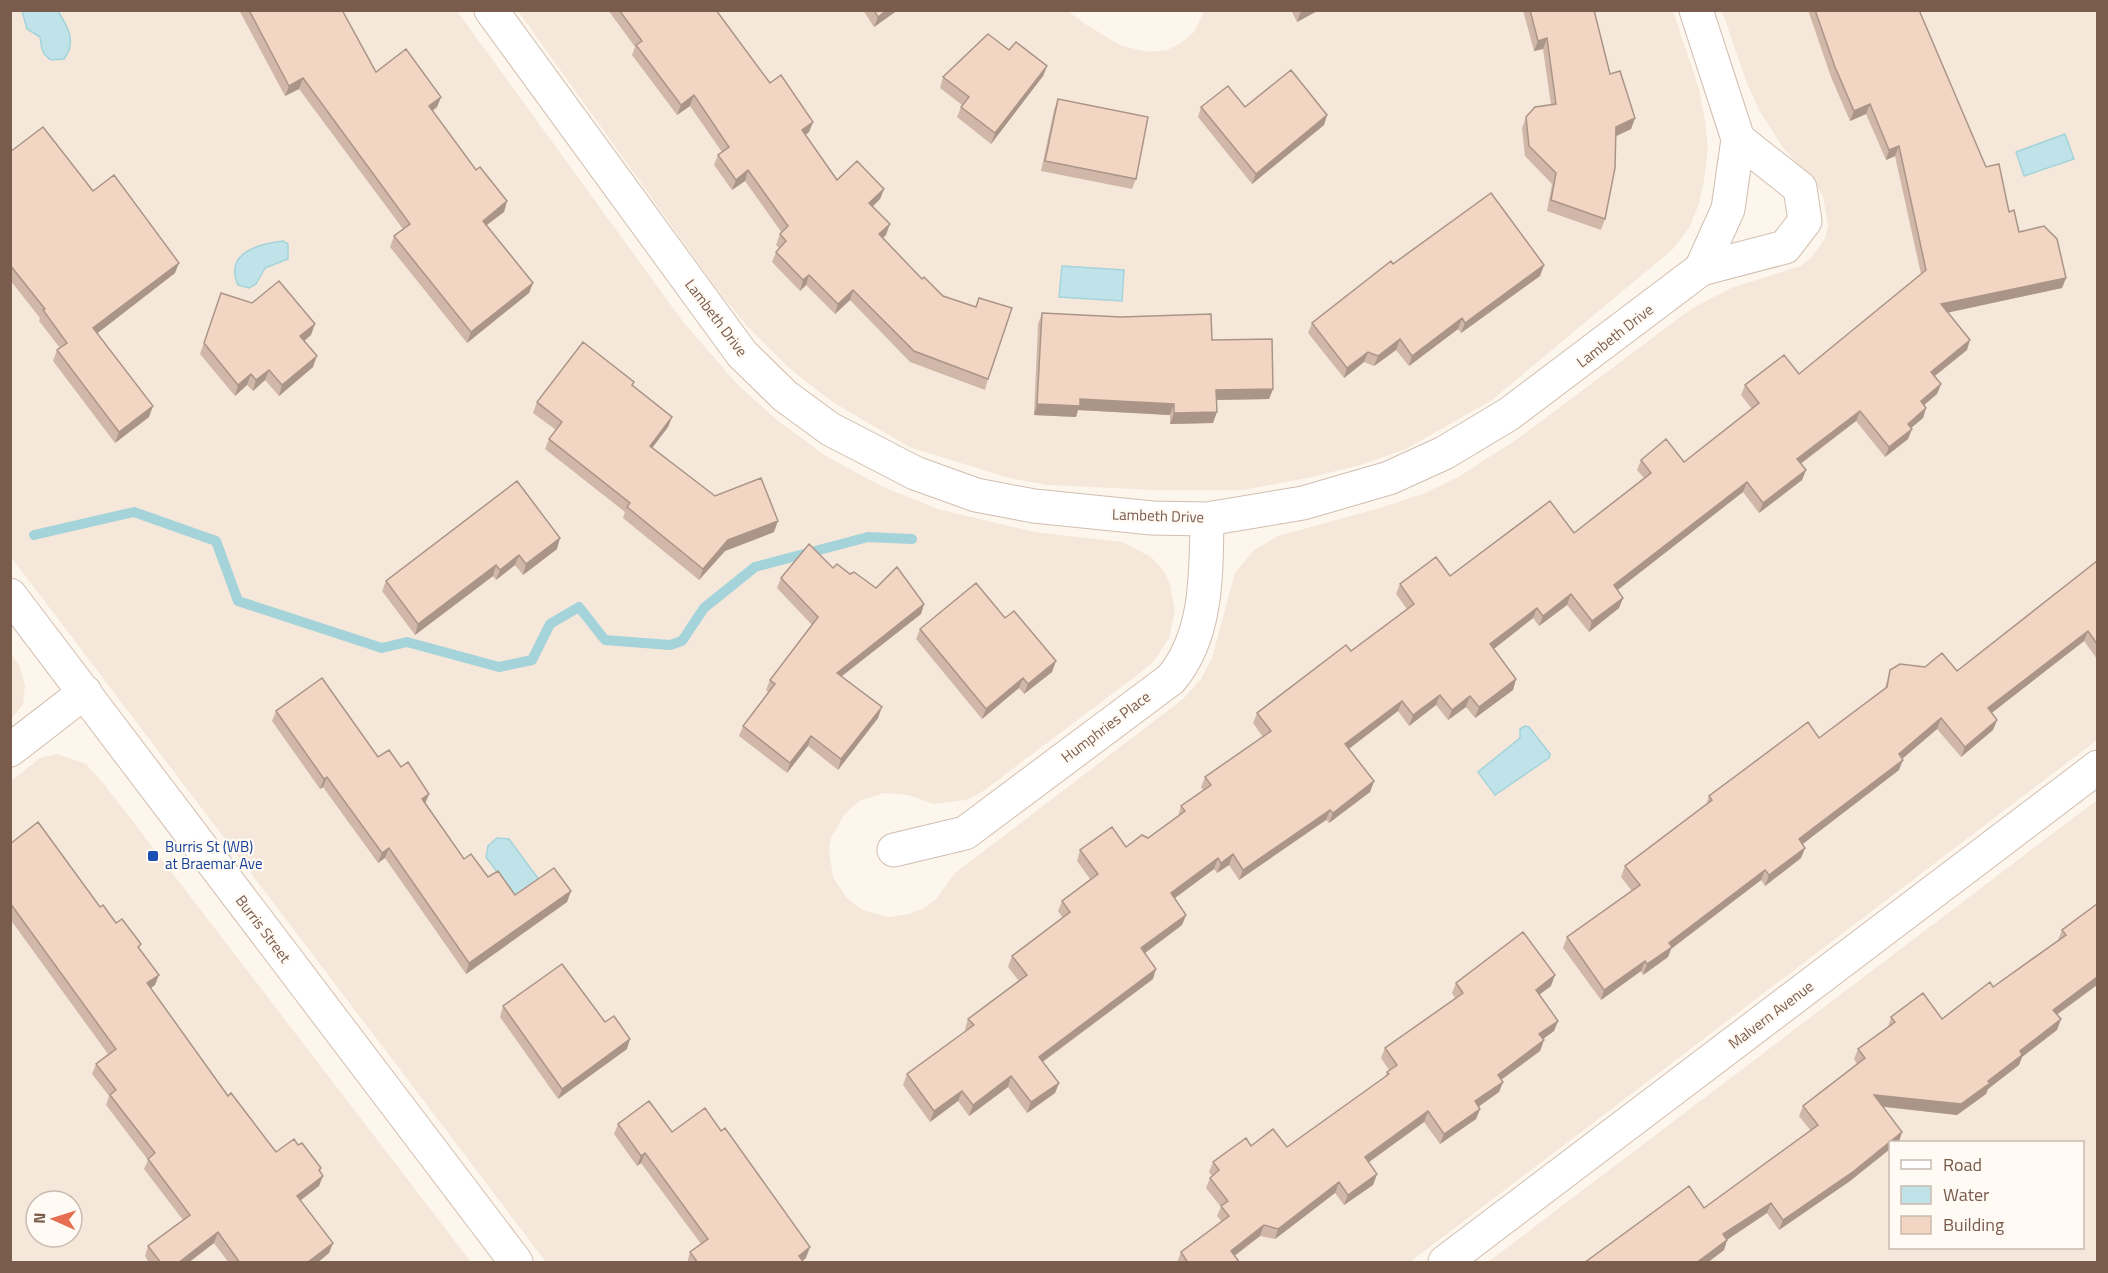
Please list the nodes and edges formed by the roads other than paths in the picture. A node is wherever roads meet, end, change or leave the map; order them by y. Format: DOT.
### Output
graph roads {
  1 [pos="491,10"];
  2 [pos="1696,10"];
  3 [pos="1738,139"];
  4 [pos="1701,269"];
  5 [pos="1207,519"];
  6 [pos="10,595"];
  7 [pos="85,692"];
  8 [pos="10,750"];
  9 [pos="2097,766"];
  10 [pos="894,850"];
  11 [pos="516,1263"];
  12 [pos="1445,1263"];
  1 -- 5 [label="street, Lambeth Drive"];
  2 -- 3 [label="street, Lambeth Drive"];
  3 -- 4 [label="street, Lambeth Drive"];
  3 -- 4 [label="street"];
  4 -- 5 [label="street, Lambeth Drive"];
  5 -- 10 [label="street, Humphries Place"];
  6 -- 7 [label="street, Burris Street"];
  7 -- 8 [label="street"];
  7 -- 11 [label="street, Burris Street"];
  9 -- 12 [label="street, Malvern Avenue"];
}
